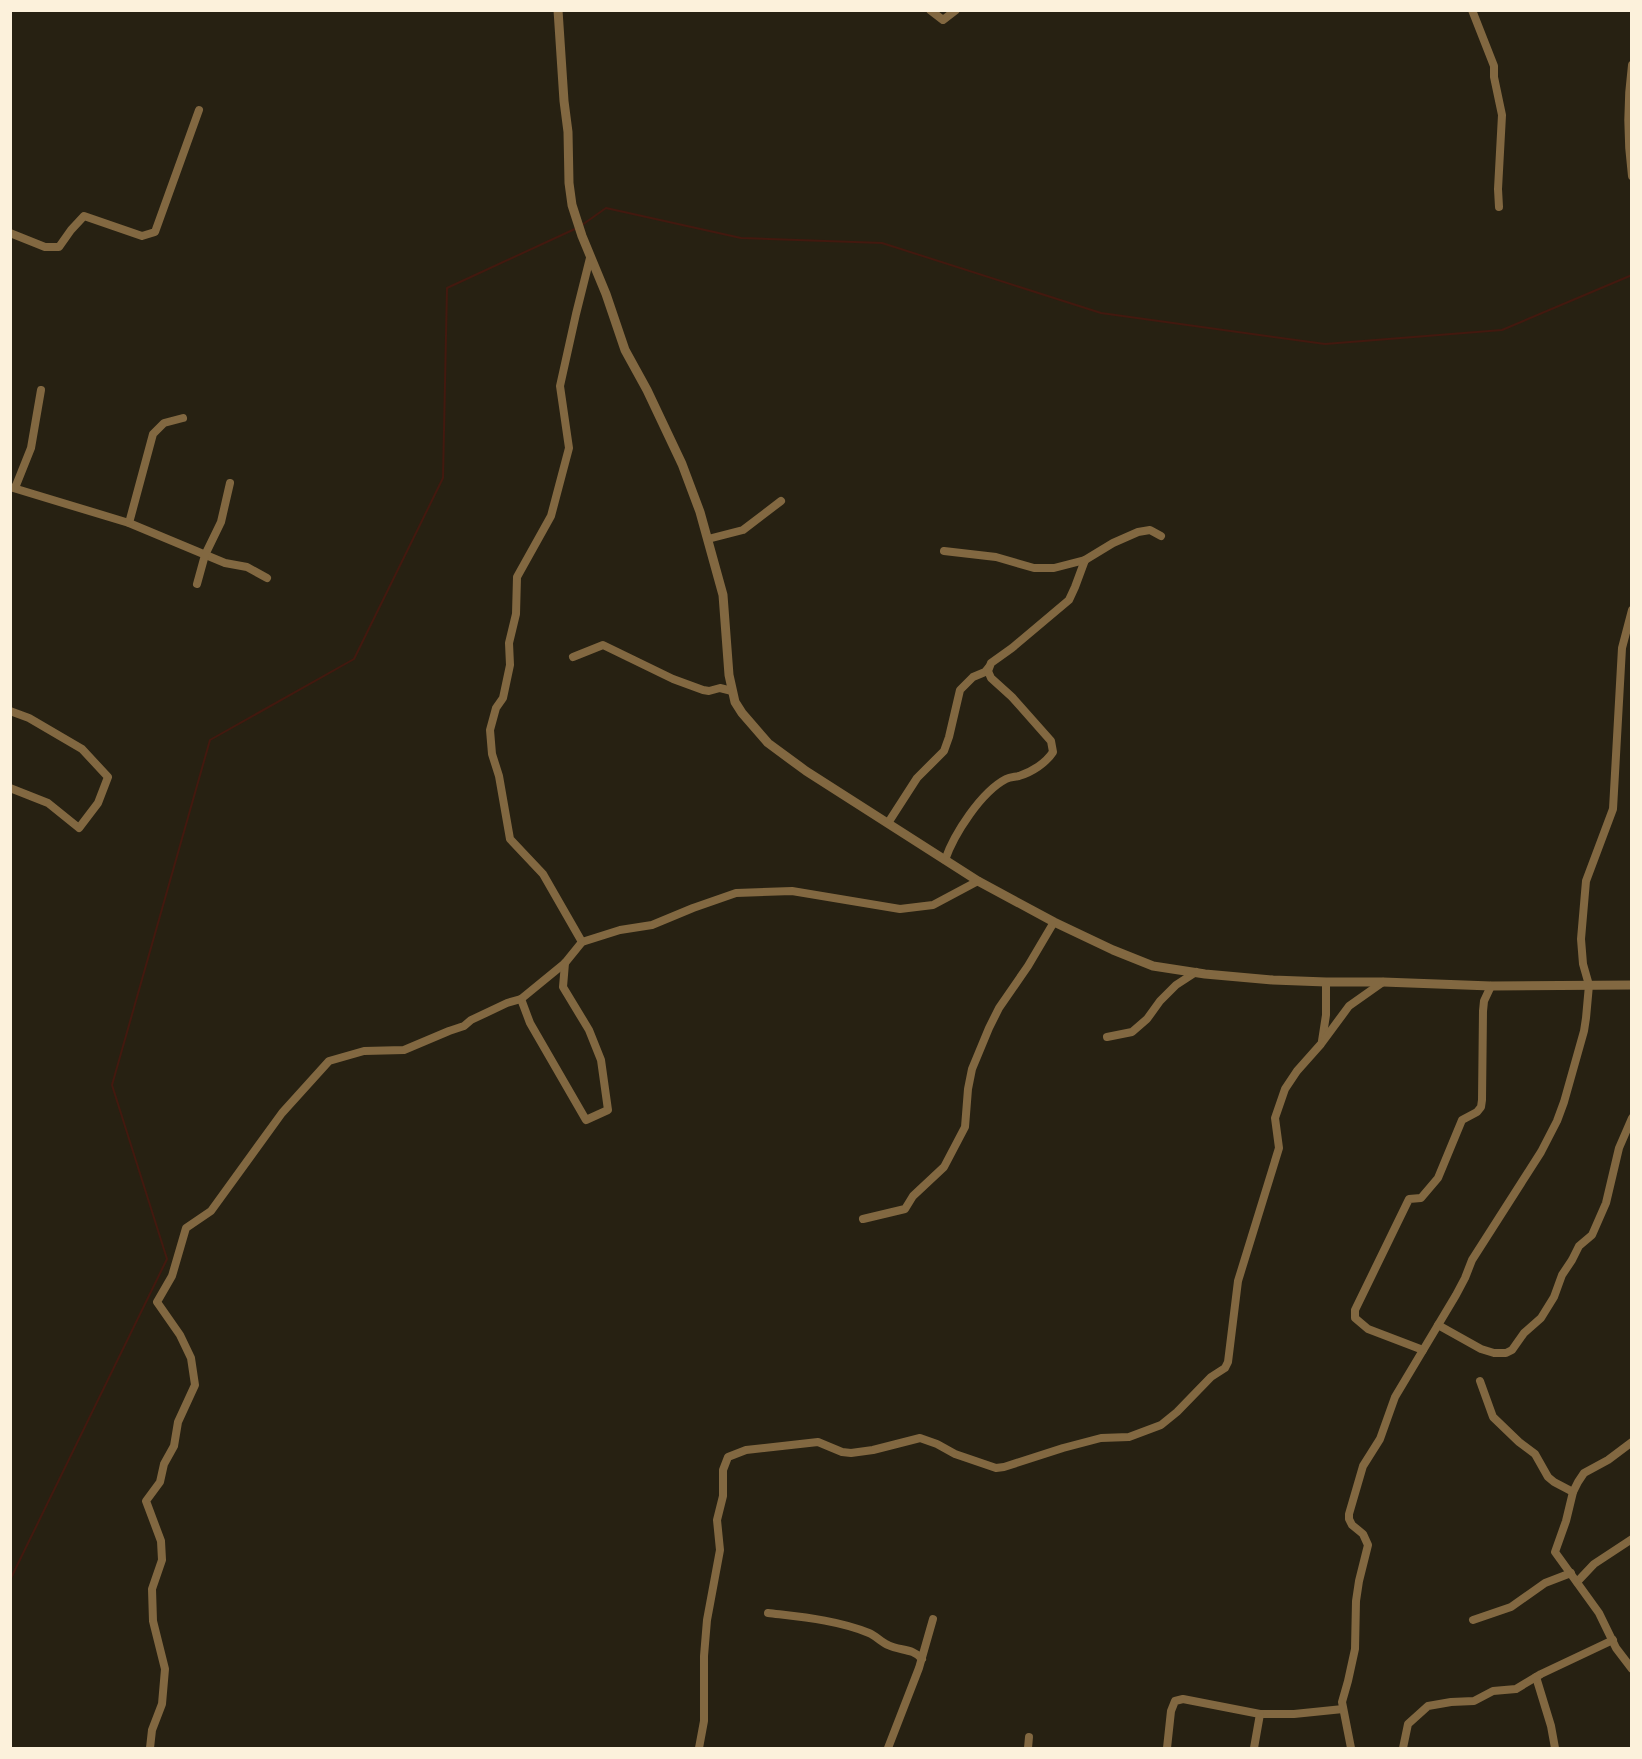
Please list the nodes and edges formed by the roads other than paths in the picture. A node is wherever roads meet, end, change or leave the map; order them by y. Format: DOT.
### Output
graph roads {
  1 [pos="558,10"];
  2 [pos="930,10"];
  3 [pos="956,10"];
  4 [pos="1472,10"];
  5 [pos="1632,65"];
  6 [pos="199,110"];
  7 [pos="1632,176"];
  8 [pos="1499,207"];
  9 [pos="10,232"];
  10 [pos="591,258"];
  11 [pos="41,390"];
  12 [pos="183,418"];
  13 [pos="231,483"];
  14 [pos="13,487"];
  15 [pos="781,501"];
  16 [pos="129,523"];
  17 [pos="1161,536"];
  18 [pos="708,539"];
  19 [pos="944,551"];
  20 [pos="206,555"];
  21 [pos="1085,560"];
  22 [pos="267,578"];
  23 [pos="197,584"];
  24 [pos="1632,610"];
  25 [pos="573,657"];
  26 [pos="990,666"];
  27 [pos="732,691"];
  28 [pos="10,711"];
  29 [pos="10,788"];
  30 [pos="888,824"];
  31 [pos="945,860"];
  32 [pos="978,881"];
  33 [pos="1054,922"];
  34 [pos="582,942"];
  35 [pos="565,963"];
  36 [pos="1196,972"];
  37 [pos="1326,982"];
  38 [pos="1383,982"];
  39 [pos="1589,985"];
  40 [pos="1632,985"];
  41 [pos="1491,986"];
  42 [pos="521,999"];
  43 [pos="1107,1037"];
  44 [pos="1321,1044"];
  45 [pos="1632,1118"];
  46 [pos="863,1219"];
  47 [pos="1438,1325"];
  48 [pos="1423,1350"];
  49 [pos="1479,1381"];
  50 [pos="1632,1442"];
  51 [pos="1573,1492"];
  52 [pos="1632,1539"];
  53 [pos="1571,1573"];
  54 [pos="1577,1582"];
  55 [pos="768,1612"];
  56 [pos="933,1619"];
  57 [pos="1473,1620"];
  58 [pos="1613,1640"];
  59 [pos="922,1659"];
  60 [pos="1632,1669"];
  61 [pos="1536,1677"];
  62 [pos="1343,1709"];
  63 [pos="1260,1714"];
  64 [pos="1029,1737"];
  65 [pos="150,1749"];
  66 [pos="699,1749"];
  67 [pos="888,1749"];
  68 [pos="1028,1749"];
  69 [pos="1167,1749"];
  70 [pos="1254,1749"];
  71 [pos="1351,1749"];
  72 [pos="1403,1749"];
  73 [pos="1555,1749"];
  1 -- 10 [label="street"];
  2 -- 3 [label="street"];
  4 -- 8 [label="street"];
  5 -- 7 [label="street"];
  6 -- 9 [label="street"];
  10 -- 18 [label="street"];
  10 -- 34 [label="street"];
  11 -- 14 [label="street"];
  12 -- 16 [label="street"];
  13 -- 20 [label="street"];
  14 -- 16 [label="street"];
  15 -- 18 [label="street"];
  16 -- 20 [label="street"];
  17 -- 21 [label="street"];
  18 -- 27 [label="street"];
  19 -- 21 [label="street"];
  20 -- 22 [label="street"];
  20 -- 23 [label="street"];
  21 -- 26 [label="street"];
  24 -- 39 [label="street"];
  25 -- 27 [label="street"];
  26 -- 30 [label="street"];
  26 -- 31 [label="street"];
  27 -- 30 [label="street"];
  28 -- 29 [label="street"];
  30 -- 31 [label="street"];
  31 -- 32 [label="street"];
  32 -- 33 [label="street"];
  32 -- 34 [label="street"];
  33 -- 36 [label="street"];
  33 -- 46 [label="street"];
  34 -- 35 [label="street"];
  35 -- 42 [label="street"];
  35 -- 42 [label="street"];
  36 -- 37 [label="street"];
  36 -- 43 [label="street"];
  37 -- 38 [label="street"];
  37 -- 44 [label="street"];
  38 -- 41 [label="street"];
  38 -- 44 [label="street"];
  39 -- 40 [label="street"];
  39 -- 41 [label="street"];
  39 -- 47 [label="street"];
  41 -- 48 [label="street"];
  42 -- 65 [label="street"];
  44 -- 66 [label="street"];
  45 -- 47 [label="street"];
  47 -- 48 [label="street"];
  48 -- 62 [label="street"];
  49 -- 51 [label="street"];
  50 -- 51 [label="street"];
  51 -- 53 [label="street"];
  52 -- 54 [label="street"];
  53 -- 54 [label="street"];
  53 -- 57 [label="street"];
  54 -- 58 [label="street"];
  55 -- 59 [label="street"];
  56 -- 59 [label="street"];
  58 -- 60 [label="street"];
  58 -- 61 [label="street"];
  59 -- 67 [label="street"];
  61 -- 72 [label="street"];
  61 -- 73 [label="street"];
  62 -- 63 [label="street"];
  62 -- 71 [label="street"];
  63 -- 69 [label="street"];
  63 -- 70 [label="street"];
  64 -- 68 [label="street"];
}
